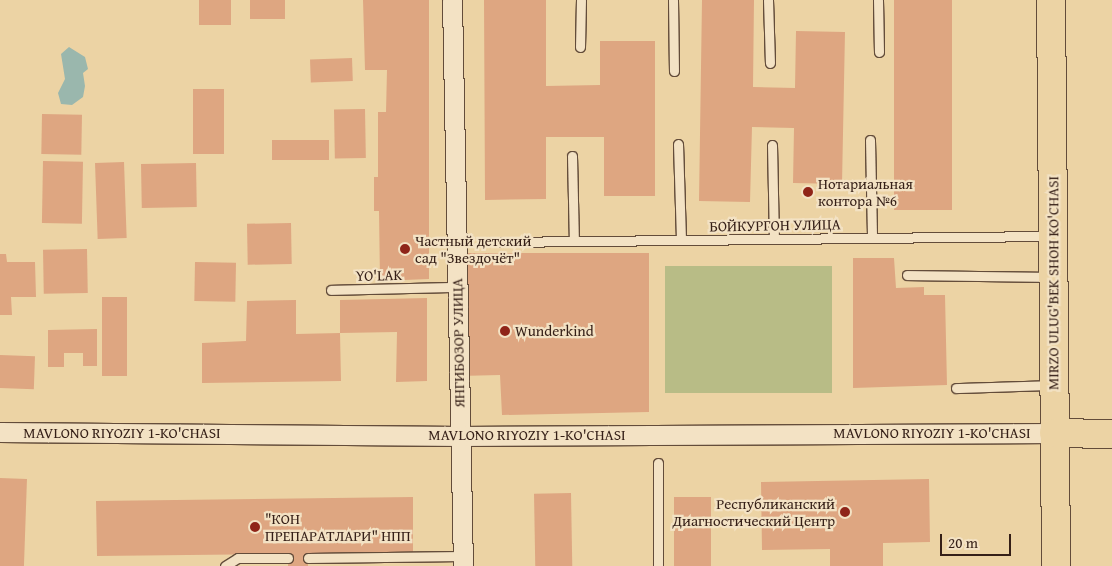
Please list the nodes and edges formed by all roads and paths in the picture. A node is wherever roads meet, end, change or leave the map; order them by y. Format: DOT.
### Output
graph roads {
  1 [pos="452,0"];
  2 [pos="581,0"];
  3 [pos="673,0"];
  4 [pos="768,0"];
  5 [pos="878,0"];
  6 [pos="1051,0"];
  7 [pos="580,47"];
  8 [pos="879,52"];
  9 [pos="770,62"];
  10 [pos="674,71"];
  11 [pos="870,140"];
  12 [pos="678,144"];
  13 [pos="772,145"];
  14 [pos="572,156"];
  15 [pos="1053,236"];
  16 [pos="872,237"];
  17 [pos="774,238"];
  18 [pos="681,240"];
  19 [pos="574,241"];
  20 [pos="497,242"];
  21 [pos="907,275"];
  22 [pos="1053,276"];
  23 [pos="457,287"];
  24 [pos="331,290"];
  25 [pos="1054,385"];
  26 [pos="956,388"];
  27 [pos="0,432"];
  28 [pos="1054,433"];
  29 [pos="1112,434"];
  30 [pos="460,436"];
  31 [pos="658,463"];
  32 [pos="288,558"];
  33 [pos="308,558"];
  34 [pos="462,561"];
  35 [pos="399,562"];
  36 [pos="225,566"];
  37 [pos="658,566"];
  38 [pos="1056,566"];
  1 -- 23 [label="street, ЯНГИБОЗОР УЛИЦА"];
  2 -- 7 [label="lane"];
  3 -- 10 [label="lane"];
  4 -- 9 [label="lane"];
  5 -- 8 [label="lane"];
  6 -- 15 [label="main road, MIRZO ULUG'BEK SHOH KO'CHASI"];
  11 -- 16 [label="lane"];
  12 -- 18 [label="lane"];
  13 -- 17 [label="lane"];
  14 -- 19 [label="lane"];
  15 -- 16 [label="lane, БОЙКУРГОН УЛИЦА"];
  15 -- 22 [label="main road, MIRZO ULUG'BEK SHOH KO'CHASI"];
  16 -- 17 [label="lane, БОЙКУРГОН УЛИЦА"];
  17 -- 18 [label="lane, БОЙКУРГОН УЛИЦА"];
  18 -- 19 [label="lane, БОЙКУРГОН УЛИЦА"];
  19 -- 20 [label="lane, БОЙКУРГОН УЛИЦА"];
  21 -- 22 [label="lane"];
  22 -- 25 [label="main road, MIRZO ULUG'BEK SHOH KO'CHASI"];
  23 -- 24 [label="lane, YO'LAK"];
  23 -- 30 [label="street, ЯНГИБОЗОР УЛИЦА"];
  25 -- 26 [label="lane"];
  25 -- 28 [label="main road, MIRZO ULUG'BEK SHOH KO'CHASI"];
  27 -- 30 [label="street, MAVLONO RIYOZIY 1-KO'CHASI"];
  28 -- 29 [label="main road"];
  28 -- 30 [label="street, MAVLONO RIYOZIY 1-KO'CHASI"];
  28 -- 38 [label="main road, MIRZO ULUG'BEK SHOH KO'CHASI"];
  30 -- 34 [label="street, ЯНГИБОЗОР УЛИЦА"];
  31 -- 37 [label="lane"];
  32 -- 36 [label="lane"];
  33 -- 35 [label="lane"];
  34 -- 35 [label="lane"];
}
